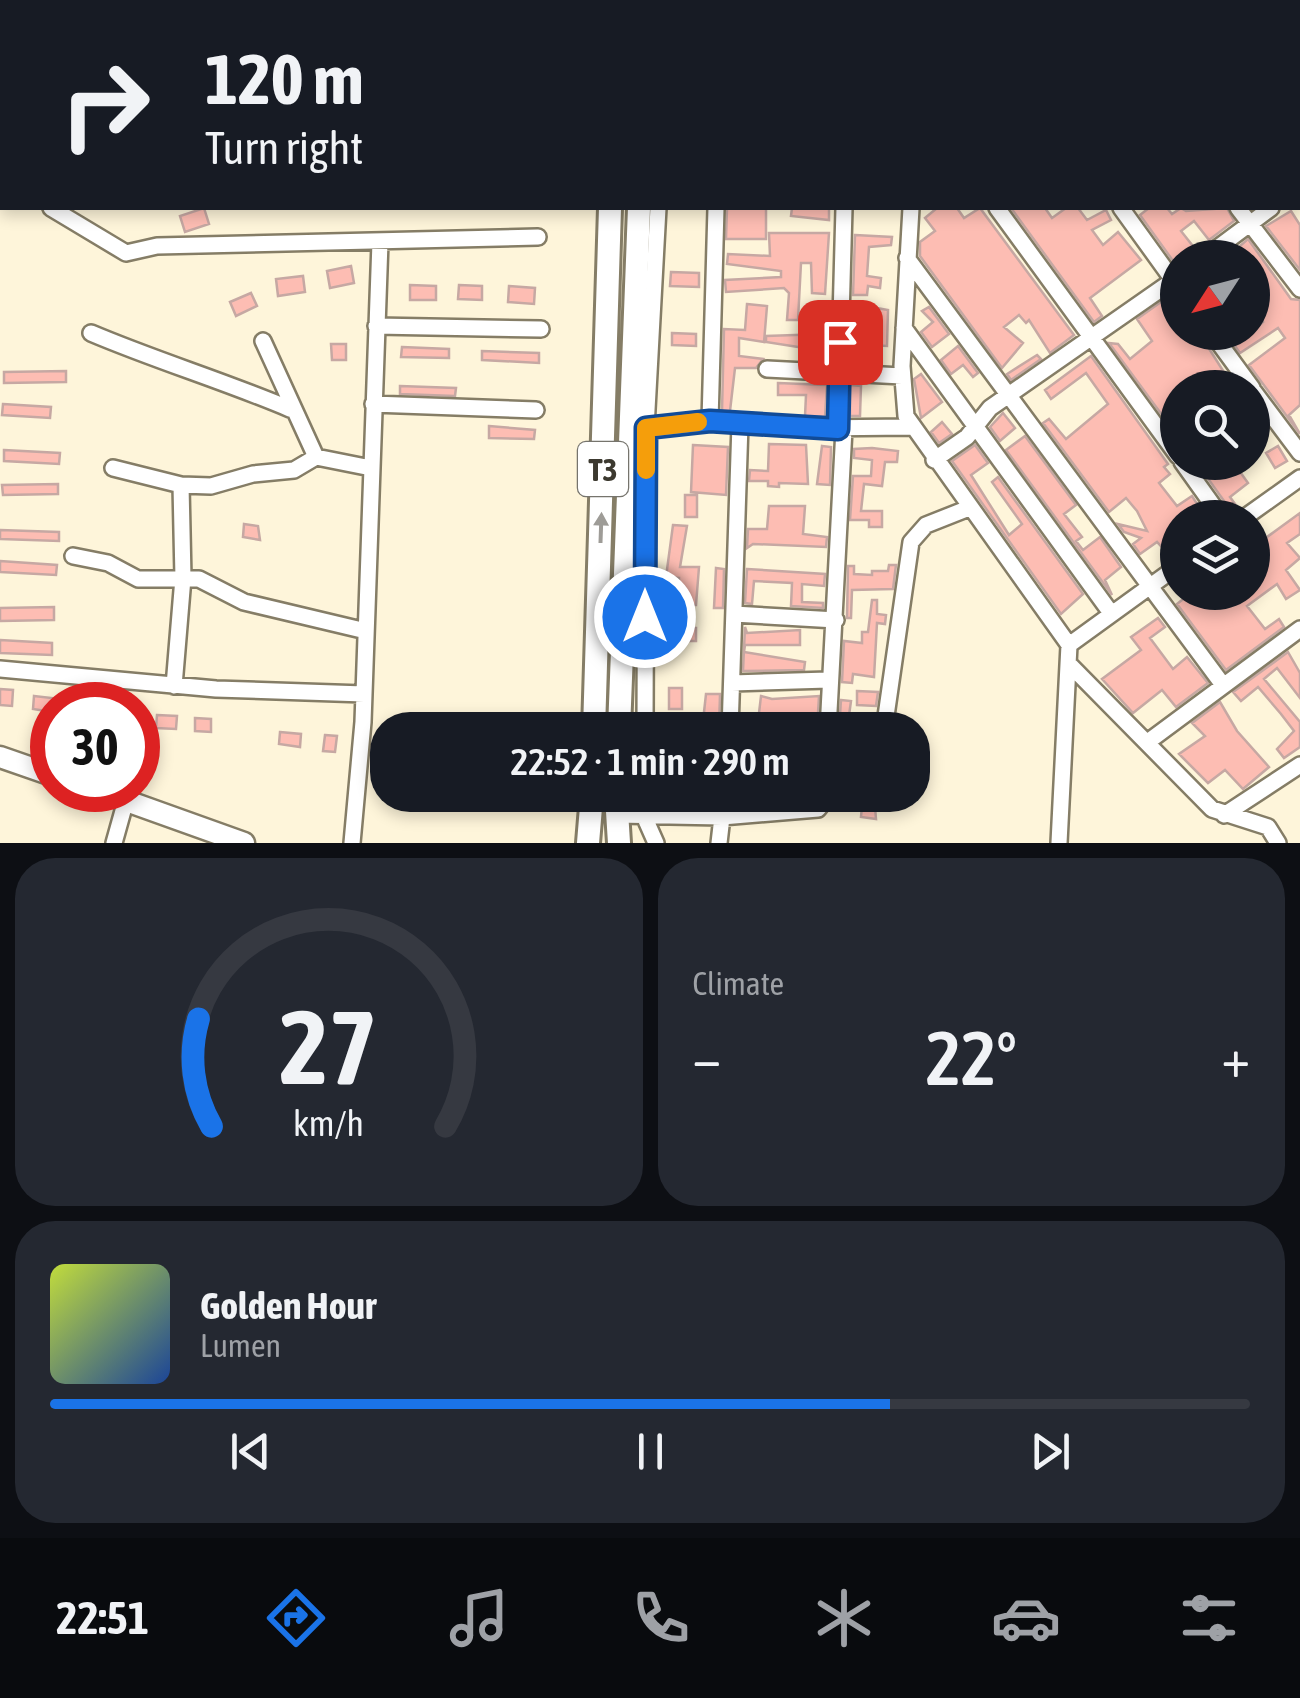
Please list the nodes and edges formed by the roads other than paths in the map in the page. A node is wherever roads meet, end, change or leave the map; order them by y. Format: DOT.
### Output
graph roads {
  1 [pos="54,210"];
  2 [pos="610,210"];
  3 [pos="639,210"];
  4 [pos="658,210"];
  5 [pos="716,210"];
  6 [pos="844,210"];
  7 [pos="911,210"];
  8 [pos="998,210"];
  9 [pos="1122,210"];
  10 [pos="1240,210"];
  11 [pos="1269,210"];
  12 [pos="1250,223"];
  13 [pos="538,236"];
  14 [pos="1228,240"];
  15 [pos="380,242"];
  16 [pos="907,258"];
  17 [pos="1160,260"];
  18 [pos="1300,289"];
  19 [pos="1160,293"];
  20 [pos="376,326"];
  21 [pos="904,328"];
  22 [pos="541,330"];
  23 [pos="91,332"];
  24 [pos="1093,338"];
  25 [pos="264,341"];
  26 [pos="767,370"];
  27 [pos="840,376"];
  28 [pos="902,376"];
  29 [pos="1011,396"];
  30 [pos="374,404"];
  31 [pos="290,408"];
  32 [pos="536,410"];
  33 [pos="1270,412"];
  34 [pos="710,421"];
  35 [pos="975,423"];
  36 [pos="740,424"];
  37 [pos="911,428"];
  38 [pos="841,429"];
  39 [pos="639,431"];
  40 [pos="1160,431"];
  41 [pos="1300,453"];
  42 [pos="316,457"];
  43 [pos="934,460"];
  44 [pos="113,468"];
  45 [pos="371,468"];
  46 [pos="1300,478"];
  47 [pos="181,485"];
  48 [pos="1269,500"];
  49 [pos="969,508"];
  50 [pos="74,556"];
  51 [pos="183,578"];
  52 [pos="1160,579"];
  53 [pos="1151,585"];
  54 [pos="1112,613"];
  55 [pos="734,614"];
  56 [pos="836,620"];
  57 [pos="1300,629"];
  58 [pos="366,632"];
  59 [pos="1070,645"];
  60 [pos="1071,666"];
  61 [pos="0,669"];
  62 [pos="828,680"];
  63 [pos="732,683"];
  64 [pos="1222,685"];
  65 [pos="174,686"];
  66 [pos="364,694"];
  67 [pos="595,712"];
  68 [pos="620,712"];
  69 [pos="644,712"];
  70 [pos="731,712"];
  71 [pos="828,712"];
  72 [pos="887,712"];
  73 [pos="1149,741"];
  74 [pos="0,757"];
  75 [pos="1300,765"];
  76 [pos="30,767"];
  77 [pos="123,812"];
  78 [pos="159,812"];
  79 [pos="591,812"];
  80 [pos="618,812"];
  81 [pos="634,812"];
  82 [pos="644,812"];
  83 [pos="722,812"];
  84 [pos="782,812"];
  85 [pos="1224,815"];
  86 [pos="644,816"];
  87 [pos="722,817"];
  88 [pos="114,843"];
  89 [pos="244,843"];
  90 [pos="352,843"];
  91 [pos="588,843"];
  92 [pos="620,843"];
  93 [pos="656,843"];
  94 [pos="720,843"];
  95 [pos="1059,843"];
  96 [pos="1278,843"];
  1 -- 15 [label="street"];
  67 -- 2 [label="highway, T3, one-way"];
  3 -- 39 [label="highway, T3"];
  4 -- 39 [label="street"];
  5 -- 34 [label="street"];
  6 -- 27 [label="street"];
  7 -- 16 [label="street"];
  8 -- 24 [label="street"];
  9 -- 17 [label="street"];
  10 -- 12 [label="street"];
  11 -- 12 [label="street"];
  12 -- 14 [label="street"];
  12 -- 18 [label="street"];
  13 -- 15 [label="street"];
  15 -- 20 [label="street"];
  16 -- 21 [label="street"];
  16 -- 29 [label="street"];
  19 -- 24 [label="street"];
  20 -- 22 [label="street"];
  20 -- 30 [label="street"];
  21 -- 28 [label="street"];
  21 -- 35 [label="street"];
  23 -- 31 [label="street"];
  24 -- 29 [label="street"];
  24 -- 40 [label="street"];
  25 -- 31 [label="street"];
  26 -- 27 [label="street"];
  27 -- 28 [label="street"];
  27 -- 38 [label="street"];
  28 -- 37 [label="street"];
  29 -- 35 [label="street"];
  29 -- 53 [label="street"];
  30 -- 32 [label="street"];
  30 -- 45 [label="street"];
  31 -- 42 [label="street"];
  33 -- 41 [label="street"];
  34 -- 36 [label="street"];
  34 -- 39 [label="street"];
  35 -- 43 [label="street"];
  35 -- 54 [label="street"];
  36 -- 38 [label="street"];
  36 -- 55 [label="street"];
  37 -- 38 [label="street"];
  37 -- 43 [label="street"];
  38 -- 56 [label="street"];
  39 -- 68 [label="highway, T3"];
  39 -- 69 [label="street"];
  42 -- 45 [label="street"];
  42 -- 47 [label="street"];
  43 -- 49 [label="street"];
  44 -- 47 [label="street"];
  45 -- 58 [label="street"];
  46 -- 48 [label="street"];
  47 -- 51 [label="street"];
  49 -- 59 [label="street"];
  49 -- 72 [label="street"];
  50 -- 51 [label="street"];
  51 -- 58 [label="street"];
  51 -- 65 [label="street"];
  52 -- 53 [label="street"];
  53 -- 54 [label="street"];
  53 -- 64 [label="street"];
  54 -- 59 [label="street"];
  55 -- 56 [label="street"];
  55 -- 63 [label="street"];
  56 -- 62 [label="street"];
  57 -- 64 [label="street"];
  58 -- 66 [label="street"];
  59 -- 60 [label="street"];
  60 -- 73 [label="street"];
  60 -- 95 [label="street"];
  61 -- 65 [label="street"];
  62 -- 63 [label="street"];
  62 -- 71 [label="street"];
  63 -- 70 [label="street"];
  64 -- 73 [label="street"];
  65 -- 66 [label="street"];
  66 -- 90 [label="street"];
  73 -- 85 [label="street"];
  74 -- 76 [label="main road"];
  75 -- 85 [label="street"];
  77 -- 88 [label="street"];
  78 -- 89 [label="main road"];
  79 -- 91 [label="highway"];
  80 -- 92 [label="highway"];
  81 -- 86 [label="street"];
  82 -- 86 [label="street"];
  83 -- 87 [label="street"];
  84 -- 87 [label="street"];
  85 -- 96 [label="street"];
  86 -- 87 [label="street"];
  86 -- 93 [label="street"];
  87 -- 94 [label="street"];
}
